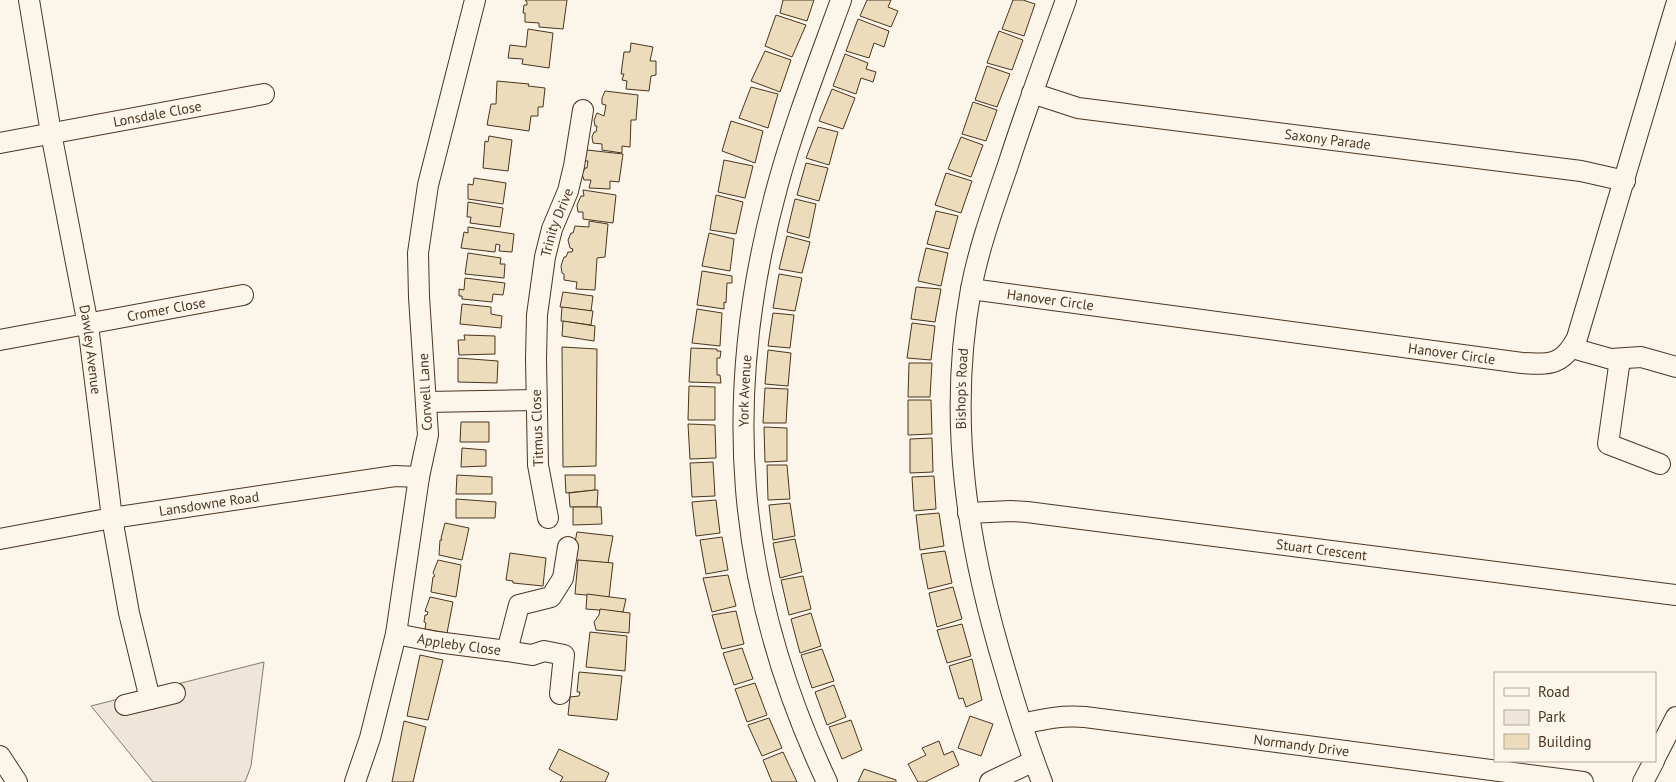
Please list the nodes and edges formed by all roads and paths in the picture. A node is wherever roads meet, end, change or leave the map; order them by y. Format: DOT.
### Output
graph roads {
  1 [pos="28,0"];
  2 [pos="475,0"];
  3 [pos="841,0"];
  4 [pos="1066,0"];
  5 [pos="1676,5"];
  6 [pos="1032,93"];
  7 [pos="264,94"];
  8 [pos="583,110"];
  9 [pos="51,133"];
  10 [pos="0,143"];
  11 [pos="1624,181"];
  12 [pos="971,288"];
  13 [pos="243,295"];
  14 [pos="88,325"];
  15 [pos="536,337"];
  16 [pos="0,340"];
  17 [pos="1572,348"];
  18 [pos="1620,359"];
  19 [pos="1676,367"];
  20 [pos="536,400"];
  21 [pos="426,402"];
  22 [pos="1660,464"];
  23 [pos="419,477"];
  24 [pos="968,513"];
  25 [pos="112,518"];
  26 [pos="548,518"];
  27 [pos="0,539"];
  28 [pos="568,547"];
  29 [pos="1676,595"];
  30 [pos="396,634"];
  31 [pos="507,651"];
  32 [pos="175,693"];
  33 [pos="560,694"];
  34 [pos="150,698"];
  35 [pos="125,705"];
  36 [pos="1676,717"];
  37 [pos="1022,724"];
  38 [pos="0,756"];
  39 [pos="1656,756"];
  40 [pos="1034,761"];
  41 [pos="1653,762"];
  42 [pos="17,782"];
  43 [pos="355,782"];
  44 [pos="827,782"];
  45 [pos="990,782"];
  46 [pos="1042,782"];
  47 [pos="1582,782"];
  48 [pos="1643,782"];
  1 -- 9 [label="street, Dawley Avenue"];
  2 -- 21 [label="street, Corwell Lane"];
  3 -- 44 [label="street, York Avenue"];
  4 -- 6 [label="street, Bishop's Road"];
  5 -- 11 [label="street"];
  6 -- 11 [label="street, Saxony Parade"];
  6 -- 12 [label="street, Bishop's Road"];
  7 -- 9 [label="street, Lonsdale Close"];
  8 -- 15 [label="street, Trinity Drive"];
  9 -- 10 [label="street, Lonsdale Close"];
  9 -- 14 [label="street, Dawley Avenue"];
  11 -- 17 [label="street"];
  12 -- 17 [label="street, Hanover Circle"];
  12 -- 24 [label="street, Bishop's Road"];
  13 -- 14 [label="street, Cromer Close"];
  14 -- 16 [label="street, Cromer Close"];
  14 -- 25 [label="street, Dawley Avenue"];
  15 -- 20 [label="street, Titmus Close"];
  17 -- 18 [label="street"];
  18 -- 19 [label="street"];
  18 -- 22 [label="street"];
  20 -- 21 [label="street"];
  20 -- 26 [label="street, Titmus Close"];
  21 -- 23 [label="street, Corwell Lane"];
  23 -- 25 [label="street, Lansdowne Road"];
  23 -- 30 [label="street, Corwell Lane"];
  24 -- 29 [label="street, Stuart Crescent"];
  24 -- 37 [label="street, Bishop's Road"];
  25 -- 27 [label="street, Lansdowne Road"];
  25 -- 34 [label="street, Dawley Avenue"];
  28 -- 31 [label="street, Appleby Close"];
  30 -- 31 [label="street, Appleby Close"];
  30 -- 43 [label="street, Corwell Lane"];
  31 -- 33 [label="street"];
  32 -- 34 [label="street"];
  34 -- 35 [label="street"];
  36 -- 39 [label="street"];
  37 -- 40 [label="street, Bishop's Road"];
  37 -- 47 [label="street, Normandy Drive"];
  38 -- 42 [label="street"];
  40 -- 45 [label="street"];
  40 -- 46 [label="street, Bishop's Road"];
  41 -- 48 [label="street"];
}
